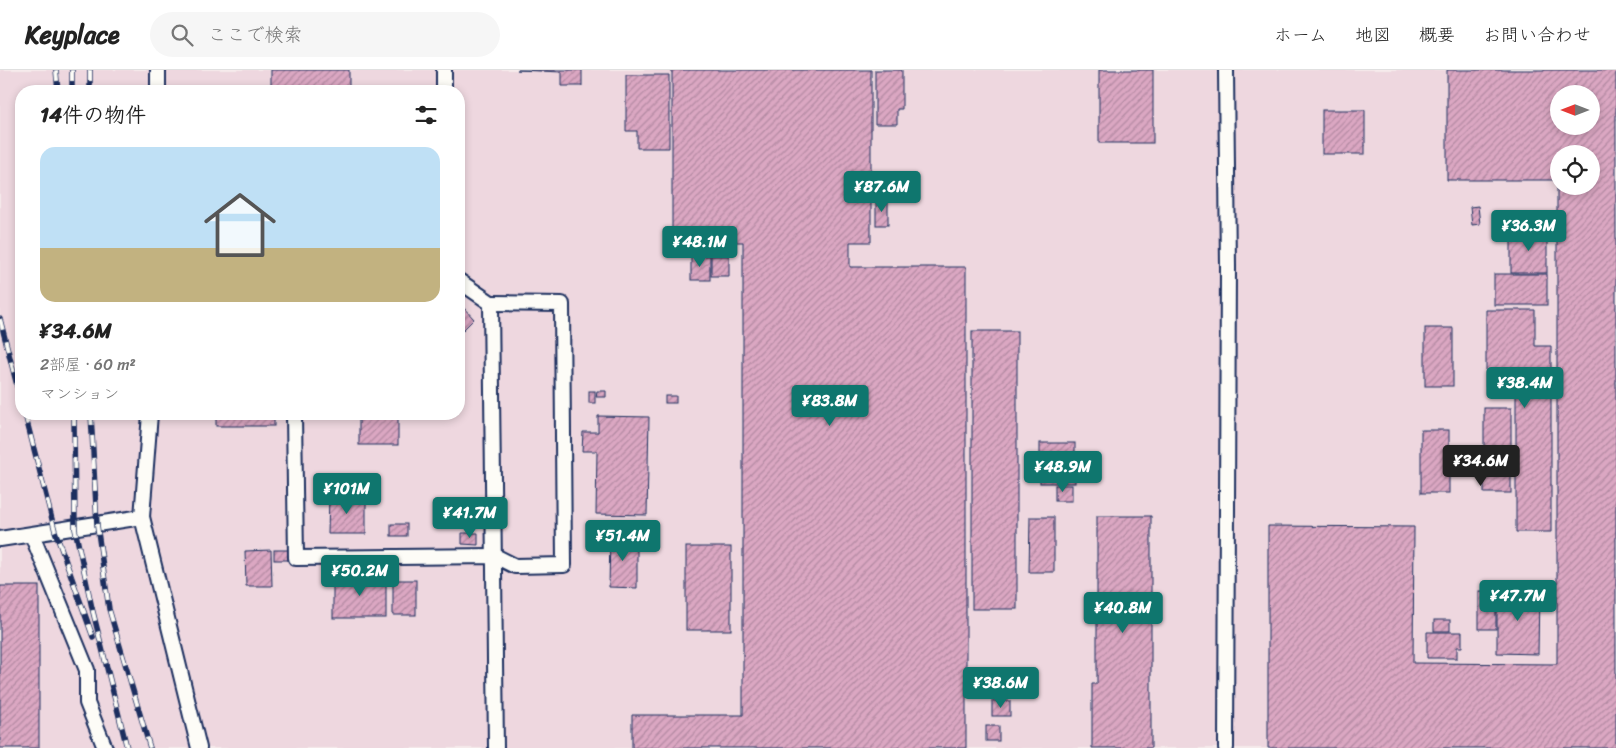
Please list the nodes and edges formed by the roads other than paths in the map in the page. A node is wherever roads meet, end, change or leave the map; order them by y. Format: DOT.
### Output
graph roads {
  1 [pos="158,70"];
  2 [pos="444,70"];
  3 [pos="1226,70"];
  4 [pos="158,85"];
  5 [pos="444,85"];
  6 [pos="465,285"];
  7 [pos="491,303"];
  8 [pos="150,420"];
  9 [pos="294,420"];
  10 [pos="142,517"];
  11 [pos="32,535"];
  12 [pos="0,539"];
  13 [pos="495,556"];
  14 [pos="104,748"];
  15 [pos="199,748"];
  16 [pos="496,748"];
  17 [pos="1226,748"];
  1 -- 4 [label="lane"];
  2 -- 5 [label="lane"];
  3 -- 17 [label="lane"];
  6 -- 7 [label="lane"];
  7 -- 13 [label="lane"];
  7 -- 13 [label="lane"];
  8 -- 10 [label="lane"];
  9 -- 13 [label="lane"];
  10 -- 11 [label="lane"];
  10 -- 15 [label="lane"];
  11 -- 12 [label="lane"];
  11 -- 14 [label="lane"];
  13 -- 16 [label="lane"];
}
